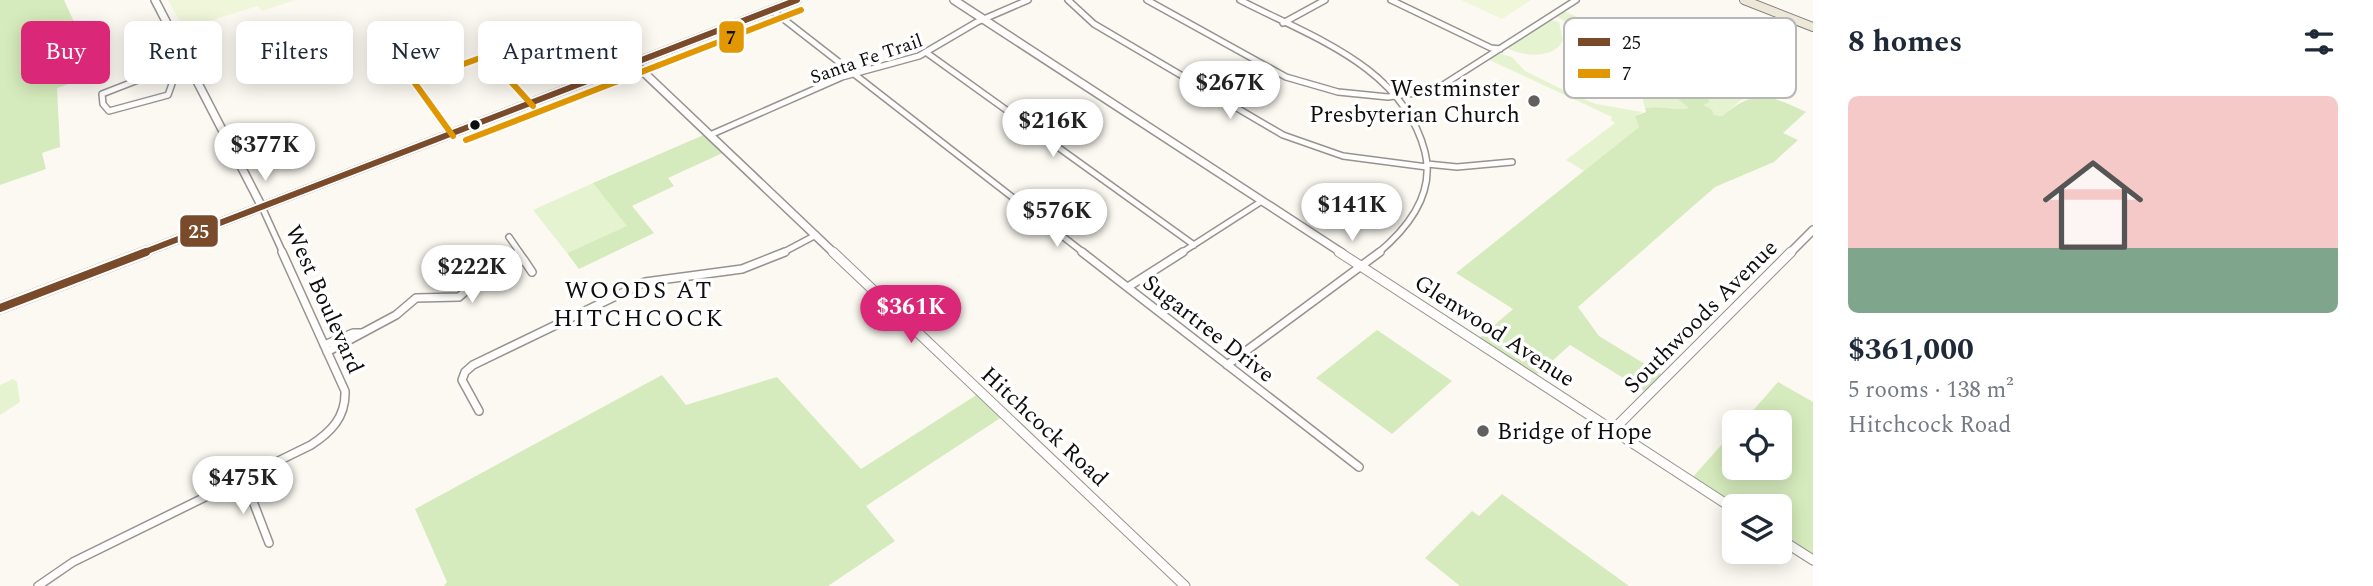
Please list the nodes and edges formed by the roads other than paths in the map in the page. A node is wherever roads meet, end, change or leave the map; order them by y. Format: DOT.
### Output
graph roads {
  1 [pos="155,0"];
  2 [pos="797,0"];
  3 [pos="954,0"];
  4 [pos="1028,0"];
  5 [pos="1068,0"];
  6 [pos="1147,0"];
  7 [pos="1240,0"];
  8 [pos="1325,0"];
  9 [pos="1391,0"];
  10 [pos="1576,0"];
  11 [pos="1744,0"];
  12 [pos="772,10"];
  13 [pos="1790,18"];
  14 [pos="984,19"];
  15 [pos="1796,20"];
  16 [pos="166,21"];
  17 [pos="1283,23"];
  18 [pos="1813,27"];
  19 [pos="1500,49"];
  20 [pos="927,53"];
  21 [pos="642,60"];
  22 [pos="642,70"];
  23 [pos="853,73"];
  24 [pos="173,82"];
  25 [pos="199,84"];
  26 [pos="581,84"];
  27 [pos="1398,96"];
  28 [pos="710,135"];
  29 [pos="1512,162"];
  30 [pos="1427,165"];
  31 [pos="1262,201"];
  32 [pos="262,207"];
  33 [pos="1813,230"];
  34 [pos="816,235"];
  35 [pos="509,237"];
  36 [pos="1195,245"];
  37 [pos="524,260"];
  38 [pos="1361,266"];
  39 [pos="533,272"];
  40 [pos="1128,287"];
  41 [pos="0,308"];
  42 [pos="326,348"];
  43 [pos="1227,365"];
  44 [pos="479,411"];
  45 [pos="1613,430"];
  46 [pos="1359,467"];
  47 [pos="244,478"];
  48 [pos="1722,501"];
  49 [pos="269,543"];
  50 [pos="1792,547"];
  51 [pos="1813,560"];
  52 [pos="38,586"];
  53 [pos="1185,586"];
  1 -- 16 [label="street, West Boulevard"];
  2 -- 12 [label="main road"];
  3 -- 14 [label="street, Glenwood Avenue"];
  4 -- 14 [label="street, Santa Fe Trail"];
  5 -- 30 [label="street"];
  6 -- 27 [label="street"];
  7 -- 17 [label="street"];
  8 -- 17 [label="street"];
  9 -- 19 [label="street"];
  10 -- 19 [label="street"];
  11 -- 13 [label="main road"];
  12 -- 21 [label="main road"];
  12 -- 23 [label="street, Sugartree Drive"];
  14 -- 20 [label="street, Santa Fe Trail"];
  14 -- 31 [label="street, Glenwood Avenue"];
  15 -- 18 [label="main road"];
  17 -- 27 [label="street"];
  19 -- 27 [label="street"];
  20 -- 23 [label="street, Santa Fe Trail"];
  20 -- 36 [label="street"];
  22 -- 28 [label="street, Hitchcock Road"];
  23 -- 28 [label="street, Santa Fe Trail"];
  23 -- 40 [label="street, Sugartree Drive"];
  24 -- 24 [label="street"];
  25 -- 32 [label="street, West Boulevard"];
  26 -- 32 [label="main road"];
  27 -- 30 [label="street"];
  28 -- 34 [label="street, Hitchcock Road"];
  29 -- 30 [label="street"];
  30 -- 38 [label="street"];
  31 -- 36 [label="street"];
  31 -- 38 [label="street, Glenwood Avenue"];
  32 -- 41 [label="main road"];
  32 -- 42 [label="street, West Boulevard"];
  33 -- 45 [label="street, Southwoods Avenue"];
  34 -- 44 [label="street"];
  34 -- 53 [label="street, Hitchcock Road"];
  35 -- 37 [label="street"];
  36 -- 40 [label="street"];
  37 -- 39 [label="street"];
  37 -- 42 [label="street"];
  38 -- 43 [label="street"];
  38 -- 45 [label="street, Glenwood Avenue"];
  40 -- 43 [label="street, Sugartree Drive"];
  42 -- 47 [label="street, West Boulevard"];
  43 -- 46 [label="street, Sugartree Drive"];
  45 -- 48 [label="street, Glenwood Avenue"];
  47 -- 49 [label="street"];
  47 -- 52 [label="street, West Boulevard"];
  50 -- 51 [label="street"];
}
